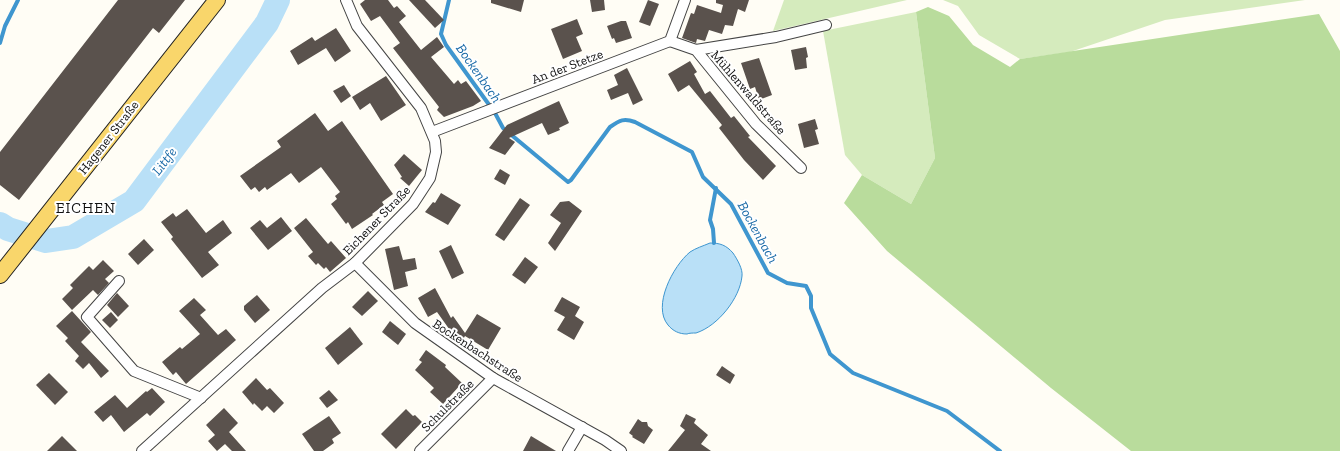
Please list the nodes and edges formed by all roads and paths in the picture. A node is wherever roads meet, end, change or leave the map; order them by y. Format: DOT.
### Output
graph roads {
  1 [pos="217,0"];
  2 [pos="346,0"];
  3 [pos="685,0"];
  4 [pos="826,25"];
  5 [pos="670,41"];
  6 [pos="696,50"];
  7 [pos="432,132"];
  8 [pos="801,168"];
  9 [pos="355,263"];
  10 [pos="0,275"];
  11 [pos="119,280"];
  12 [pos="493,378"];
  13 [pos="202,398"];
  14 [pos="582,427"];
  15 [pos="142,451"];
  16 [pos="420,451"];
  17 [pos="568,451"];
  18 [pos="621,451"];
  1 -- 10 [label="main road, Hagener Straße"];
  2 -- 7 [label="street, Eichener Straße"];
  3 -- 5 [label="street"];
  4 -- 6 [label="street, Mühlenwaldstraße"];
  5 -- 6 [label="street, Mühlenwaldstraße"];
  5 -- 7 [label="street, An der Stetze"];
  6 -- 8 [label="street, Mühlenwaldstraße"];
  7 -- 9 [label="street, Eichener Straße"];
  9 -- 12 [label="street, Bockenbachstraße"];
  9 -- 13 [label="street, Eichener Straße"];
  11 -- 13 [label="street"];
  12 -- 14 [label="street, Bockenbachstraße"];
  12 -- 16 [label="street, Schulstraße"];
  13 -- 15 [label="street, Eichener Straße"];
  14 -- 17 [label="street"];
  14 -- 18 [label="street, Bockenbachstraße"];
}
